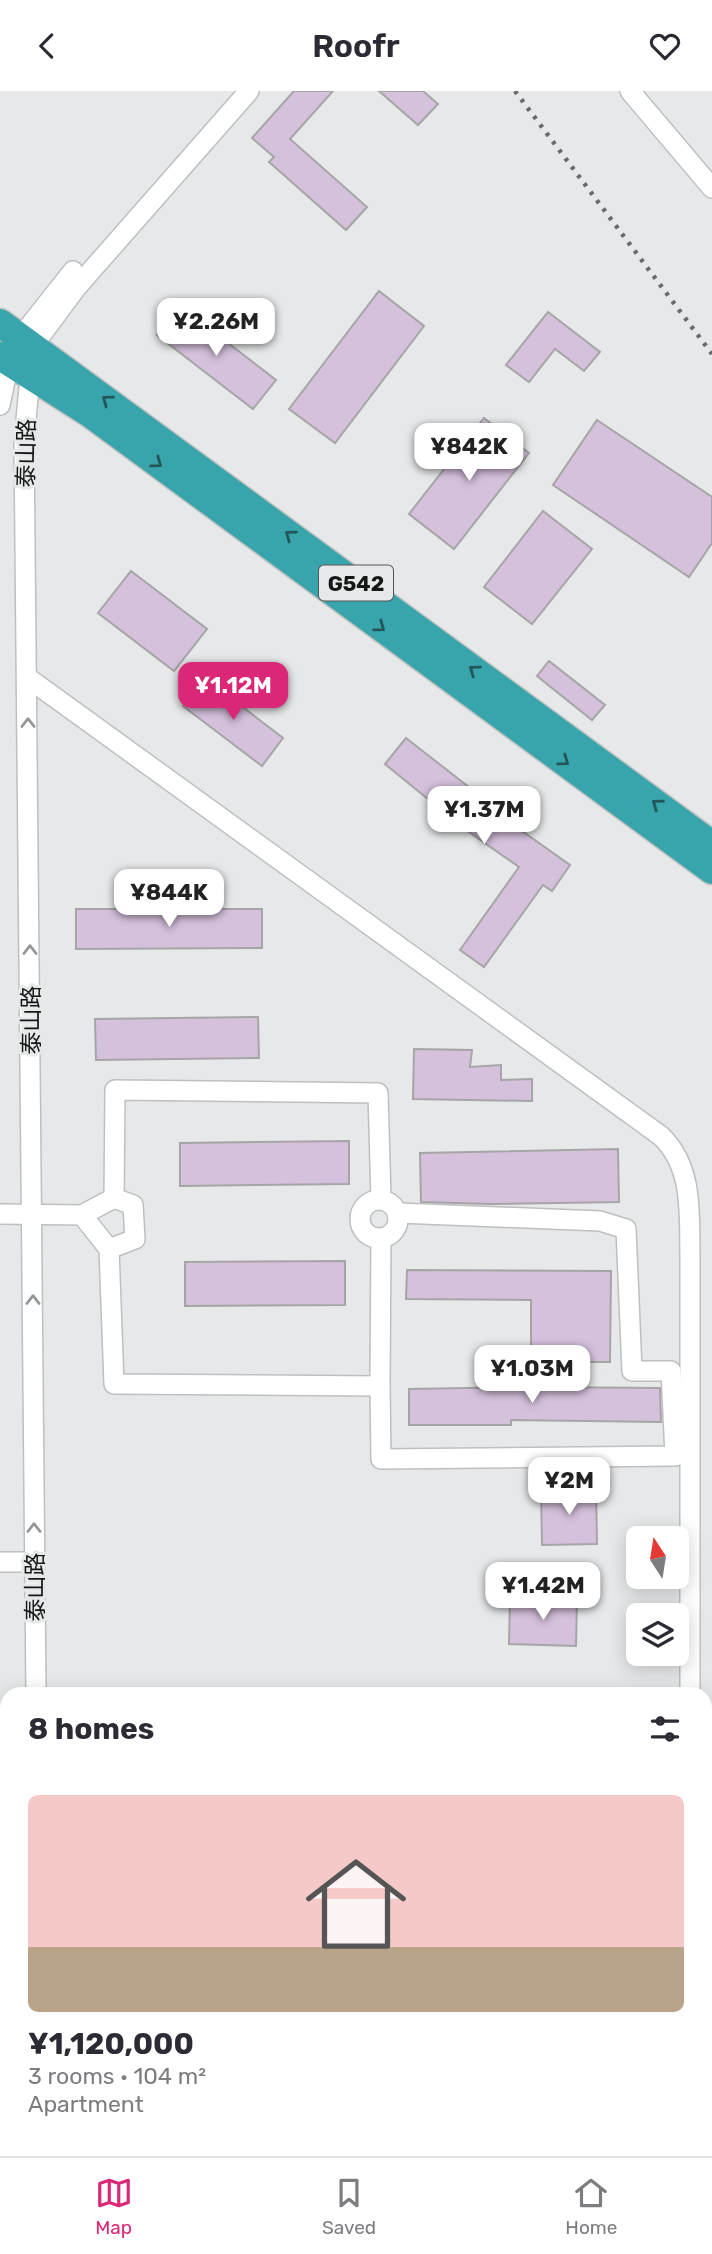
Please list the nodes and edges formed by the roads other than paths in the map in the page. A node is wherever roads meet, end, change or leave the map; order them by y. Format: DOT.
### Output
graph roads {
  1 [pos="232,91"];
  2 [pos="249,91"];
  3 [pos="630,91"];
  4 [pos="712,188"];
  5 [pos="15,350"];
  6 [pos="0,405"];
  7 [pos="28,678"];
  8 [pos="712,845"];
  9 [pos="712,870"];
  10 [pos="114,1198"];
  11 [pos="381,1199"];
  12 [pos="398,1213"];
  13 [pos="0,1214"];
  14 [pos="32,1214"];
  15 [pos="82,1215"];
  16 [pos="381,1239"];
  17 [pos="109,1249"];
  18 [pos="380,1386"];
  19 [pos="0,1562"];
  20 [pos="35,1562"];
  21 [pos="36,1687"];
  22 [pos="690,1687"];
  1 -- 5 [label="street"];
  2 -- 5 [label="street"];
  3 -- 4 [label="street"];
  5 -- 6 [label="street, 泰山路"];
  5 -- 7 [label="street, 泰山路"];
  8 -- 5 [label="highway, G542, one-way"];
  5 -- 9 [label="highway, G542, one-way"];
  14 -- 7 [label="street, 泰山路, one-way"];
  7 -- 22 [label="street"];
  10 -- 11 [label="street"];
  10 -- 15 [label="street"];
  10 -- 17 [label="street"];
  11 -- 12 [label="street"];
  11 -- 16 [label="street"];
  12 -- 16 [label="street"];
  12 -- 18 [label="street"];
  13 -- 14 [label="street"];
  14 -- 15 [label="street"];
  20 -- 14 [label="street, 泰山路, one-way"];
  15 -- 17 [label="street"];
  16 -- 18 [label="street"];
  17 -- 18 [label="street"];
  19 -- 20 [label="street"];
  20 -- 21 [label="street, 泰山路"];
}
